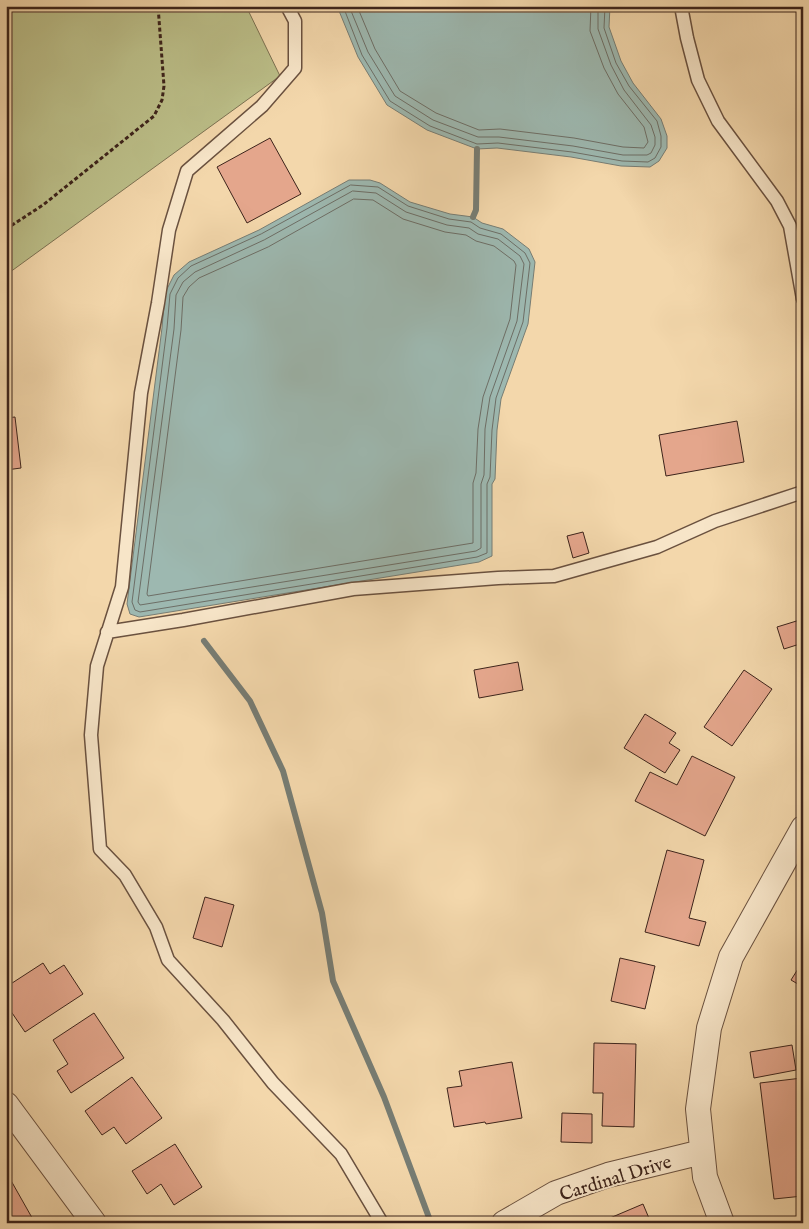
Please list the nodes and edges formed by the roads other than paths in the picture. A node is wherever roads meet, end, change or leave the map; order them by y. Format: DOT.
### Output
graph roads {
  1 [pos="288,6"];
  2 [pos="681,6"];
  3 [pos="803,299"];
  4 [pos="803,492"];
  5 [pos="108,632"];
  6 [pos="799,840"];
  7 [pos="6,1104"];
  8 [pos="702,1152"];
  9 [pos="94,1223"];
  10 [pos="382,1223"];
  11 [pos="504,1223"];
  12 [pos="722,1223"];
  1 -- 5 [label="lane"];
  2 -- 3 [label="lane"];
  4 -- 5 [label="lane"];
  5 -- 10 [label="lane"];
  6 -- 8 [label="street"];
  7 -- 9 [label="street"];
  8 -- 11 [label="street, Cardinal Drive"];
  8 -- 12 [label="street"];
}
